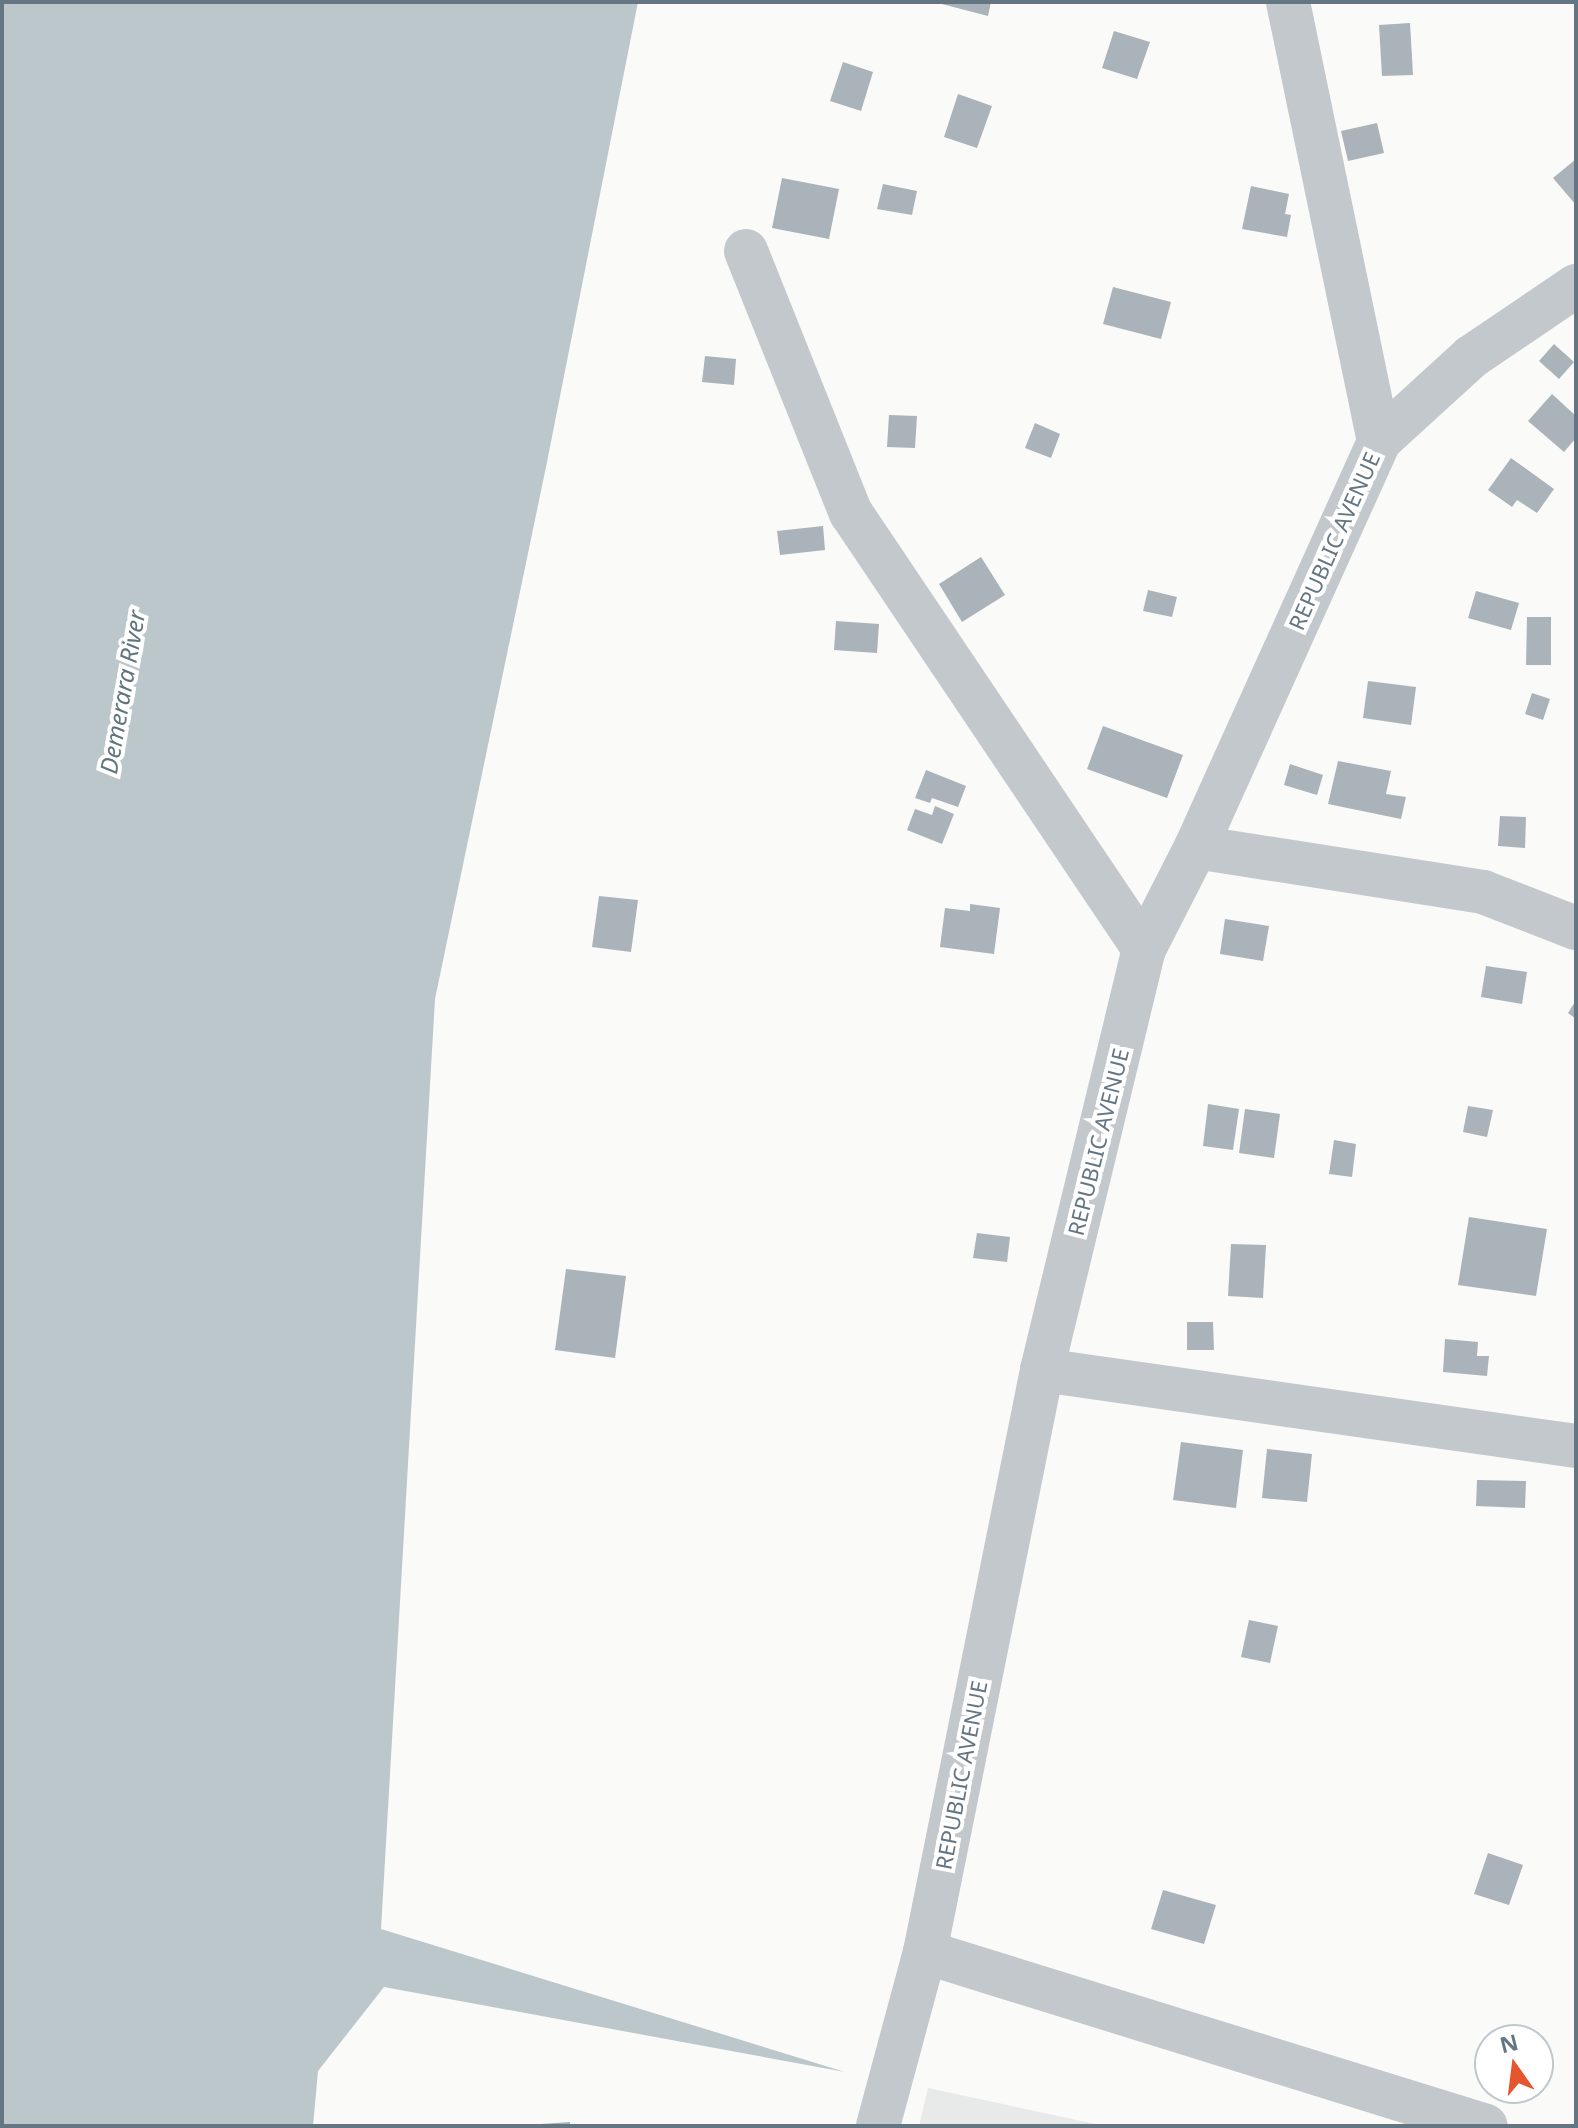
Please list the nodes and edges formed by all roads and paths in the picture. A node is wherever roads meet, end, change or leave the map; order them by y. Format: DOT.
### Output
graph roads {
  1 [pos="1288,2"];
  2 [pos="746,251"];
  3 [pos="1576,286"];
  4 [pos="1379,441"];
  5 [pos="1196,847"];
  6 [pos="1576,928"];
  7 [pos="1144,949"];
  8 [pos="1042,1370"];
  9 [pos="1576,1446"];
  10 [pos="925,1952"];
  11 [pos="878,2126"];
  12 [pos="1486,2126"];
  1 -- 4 [label="street"];
  2 -- 7 [label="street"];
  3 -- 4 [label="street, REPUBLIC AVENUE"];
  4 -- 5 [label="street, REPUBLIC AVENUE"];
  5 -- 6 [label="street"];
  5 -- 7 [label="street, REPUBLIC AVENUE"];
  7 -- 8 [label="street, REPUBLIC AVENUE"];
  8 -- 9 [label="street"];
  8 -- 10 [label="street, REPUBLIC AVENUE"];
  10 -- 11 [label="street, REPUBLIC AVENUE"];
  10 -- 12 [label="street"];
}
